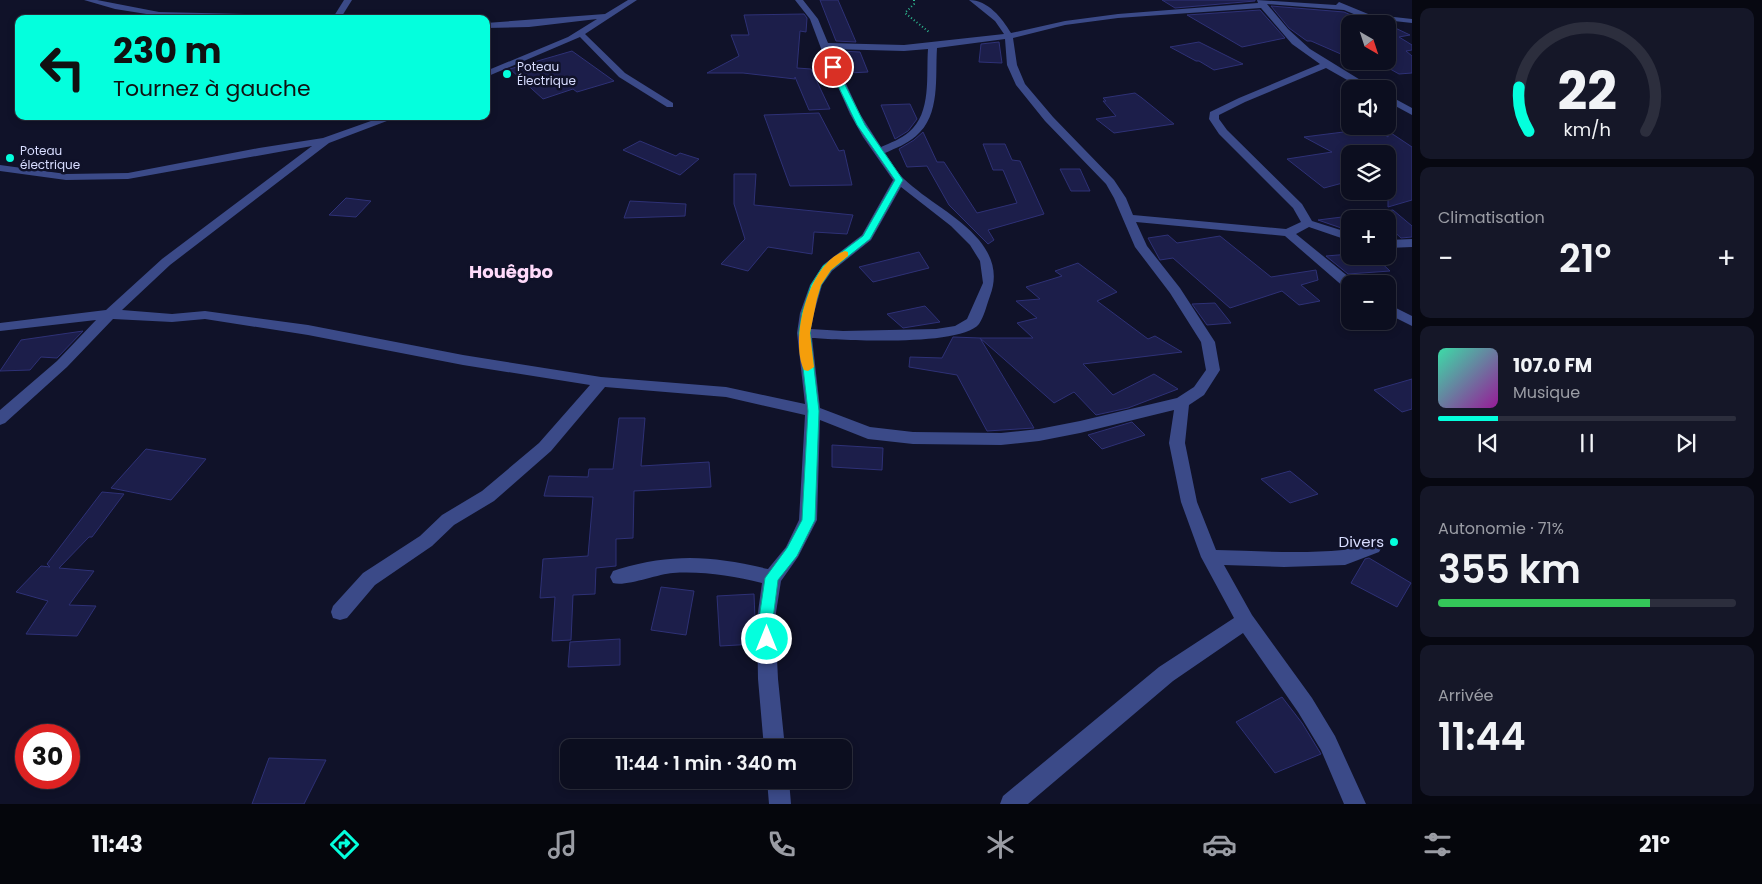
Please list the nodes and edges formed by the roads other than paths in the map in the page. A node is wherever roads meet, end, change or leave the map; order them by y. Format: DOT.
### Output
graph roads {
  1 [pos="88,0"];
  2 [pos="348,0"];
  3 [pos="633,0"];
  4 [pos="799,0"];
  5 [pos="973,0"];
  6 [pos="1333,0"];
  7 [pos="1261,2"];
  8 [pos="1346,8"];
  9 [pos="1355,13"];
  10 [pos="204,15"];
  11 [pos="339,15"];
  12 [pos="1361,15"];
  13 [pos="606,16"];
  14 [pos="1412,21"];
  15 [pos="490,26"];
  16 [pos="1396,27"];
  17 [pos="1405,30"];
  18 [pos="580,33"];
  19 [pos="1009,36"];
  20 [pos="824,46"];
  21 [pos="932,46"];
  22 [pos="1326,65"];
  23 [pos="490,72"];
  24 [pos="1354,80"];
  25 [pos="1396,103"];
  26 [pos="670,105"];
  27 [pos="1412,112"];
  28 [pos="384,120"];
  29 [pos="325,141"];
  30 [pos="880,152"];
  31 [pos="0,168"];
  32 [pos="13,171"];
  33 [pos="0,179"];
  34 [pos="899,180"];
  35 [pos="1127,218"];
  36 [pos="1308,223"];
  37 [pos="1288,233"];
  38 [pos="1341,234"];
  39 [pos="1412,243"];
  40 [pos="1396,244"];
  41 [pos="1341,277"];
  42 [pos="1396,313"];
  43 [pos="110,314"];
  44 [pos="1412,322"];
  45 [pos="0,327"];
  46 [pos="804,333"];
  47 [pos="601,382"];
  48 [pos="1182,402"];
  49 [pos="813,411"];
  50 [pos="0,419"];
  51 [pos="1373,548"];
  52 [pos="1210,557"];
  53 [pos="619,576"];
  54 [pos="772,578"];
  55 [pos="340,612"];
  56 [pos="1245,621"];
  57 [pos="774,739"];
  58 [pos="779,789"];
  59 [pos="780,804"];
  60 [pos="1011,804"];
  61 [pos="1355,804"];
  1 -- 10 [label="street"];
  2 -- 11 [label="street"];
  3 -- 13 [label="street"];
  4 -- 20 [label="street"];
  5 -- 19 [label="street"];
  6 -- 8 [label="street"];
  7 -- 8 [label="street"];
  7 -- 19 [label="street"];
  7 -- 22 [label="street"];
  8 -- 9 [label="street"];
  9 -- 12 [label="street"];
  9 -- 14 [label="street"];
  13 -- 15 [label="street"];
  13 -- 18 [label="street"];
  16 -- 17 [label="street"];
  18 -- 23 [label="street"];
  18 -- 26 [label="street"];
  19 -- 21 [label="street"];
  19 -- 35 [label="street"];
  20 -- 21 [label="street"];
  20 -- 30 [label="street"];
  21 -- 30 [label="street"];
  22 -- 24 [label="street"];
  22 -- 36 [label="street"];
  25 -- 27 [label="street"];
  28 -- 29 [label="street"];
  29 -- 32 [label="street"];
  29 -- 43 [label="street"];
  30 -- 34 [label="street"];
  31 -- 32 [label="street"];
  32 -- 33 [label="street"];
  34 -- 46 [label="street"];
  34 -- 46 [label="street"];
  35 -- 37 [label="street"];
  35 -- 48 [label="street"];
  36 -- 37 [label="street"];
  36 -- 38 [label="street"];
  37 -- 41 [label="street"];
  39 -- 40 [label="street"];
  42 -- 44 [label="street"];
  43 -- 45 [label="street"];
  43 -- 47 [label="street"];
  43 -- 50 [label="street"];
  46 -- 49 [label="street"];
  47 -- 49 [label="street"];
  47 -- 55 [label="street"];
  48 -- 49 [label="street"];
  48 -- 52 [label="street"];
  49 -- 54 [label="street"];
  51 -- 52 [label="street"];
  52 -- 56 [label="street"];
  53 -- 54 [label="street"];
  54 -- 57 [label="street"];
  56 -- 60 [label="street"];
  56 -- 61 [label="street"];
  58 -- 59 [label="street"];
}
